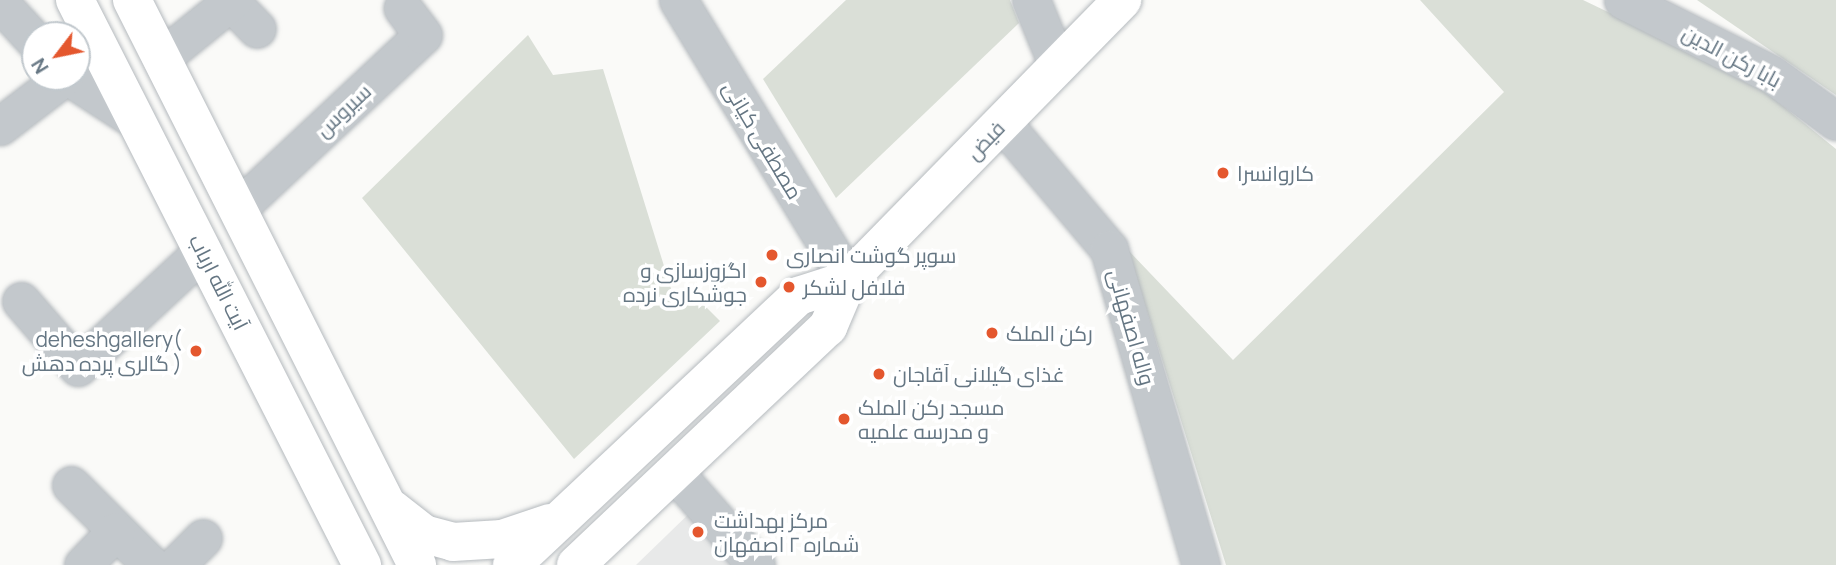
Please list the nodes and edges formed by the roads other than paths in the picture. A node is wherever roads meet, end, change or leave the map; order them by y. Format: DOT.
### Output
graph roads {
  1 [pos="75,0"];
  2 [pos="132,0"];
  3 [pos="678,0"];
  4 [pos="1031,0"];
  5 [pos="1122,0"];
  6 [pos="1623,0"];
  7 [pos="231,1"];
  8 [pos="0,3"];
  9 [pos="403,8"];
  10 [pos="21,26"];
  11 [pos="257,29"];
  12 [pos="161,58"];
  13 [pos="1058,66"];
  14 [pos="46,91"];
  15 [pos="91,91"];
  16 [pos="137,121"];
  17 [pos="1836,121"];
  18 [pos="1002,122"];
  19 [pos="0,126"];
  20 [pos="238,208"];
  21 [pos="203,251"];
  22 [pos="848,280"];
  23 [pos="21,300"];
  24 [pos="674,472"];
  25 [pos="71,485"];
  26 [pos="390,508"];
  27 [pos="559,520"];
  28 [pos="116,531"];
  29 [pos="203,538"];
  30 [pos="354,556"];
  31 [pos="83,565"];
  32 [pos="151,565"];
  33 [pos="176,565"];
  34 [pos="417,565"];
  35 [pos="512,565"];
  36 [pos="576,565"];
  37 [pos="756,565"];
  38 [pos="1201,565"];
  1 -- 16 [label="main road, آیت الله ارباب"];
  2 -- 12 [label="main road"];
  3 -- 22 [label="street, مصطفی کیانی"];
  4 -- 13 [label="street"];
  5 -- 13 [label="main road, فیض"];
  6 -- 17 [label="street, بابا رکن الدین"];
  7 -- 11 [label="street"];
  7 -- 12 [label="street"];
  8 -- 10 [label="street"];
  9 -- 20 [label="street, سیروس"];
  12 -- 20 [label="main road"];
  13 -- 18 [label="main road, فیض"];
  14 -- 19 [label="street"];
  15 -- 16 [label="street"];
  16 -- 21 [label="main road, آیت الله ارباب"];
  18 -- 22 [label="main road, فیض"];
  18 -- 38 [label="street, واله اصفهانی"];
  20 -- 26 [label="main road"];
  21 -- 23 [label="street"];
  21 -- 30 [label="main road, آیت الله ارباب"];
  22 -- 24 [label="main road"];
  22 -- 27 [label="main road"];
  24 -- 36 [label="main road"];
  24 -- 37 [label="street"];
  25 -- 28 [label="street"];
  26 -- 27 [label="main road"];
  26 -- 34 [label="main road"];
  27 -- 35 [label="main road"];
  28 -- 31 [label="street"];
  28 -- 32 [label="street"];
  29 -- 33 [label="street"];
}
